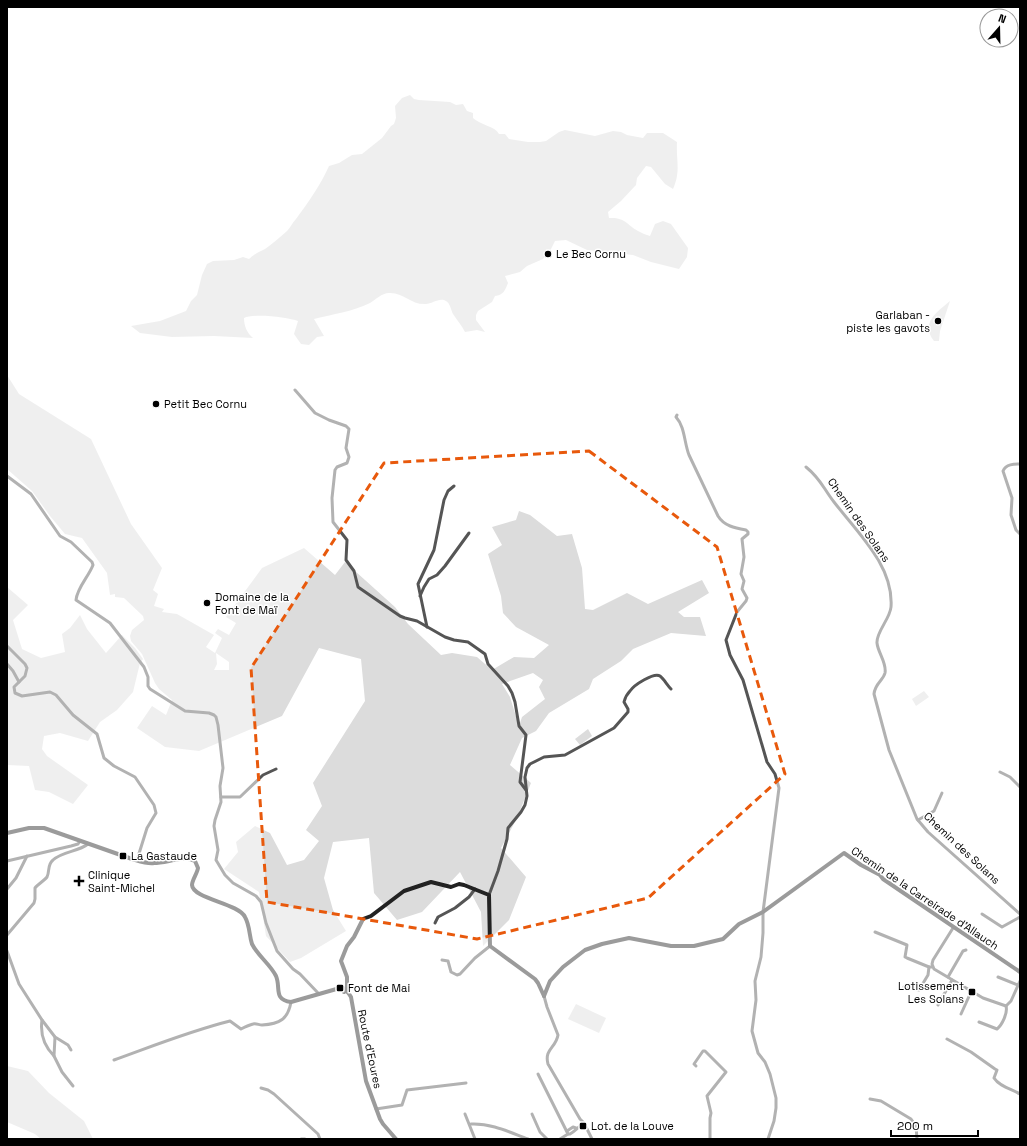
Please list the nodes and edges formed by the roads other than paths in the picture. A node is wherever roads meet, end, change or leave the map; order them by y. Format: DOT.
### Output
graph roads {
  1 [pos="295,390"];
  2 [pos="677,415"];
  3 [pos="1020,464"];
  4 [pos="806,467"];
  5 [pos="7,476"];
  6 [pos="454,486"];
  7 [pos="469,533"];
  8 [pos="1020,534"];
  9 [pos="420,596"];
  10 [pos="426,626"];
  11 [pos="7,646"];
  12 [pos="7,664"];
  13 [pos="18,682"];
  14 [pos="671,689"];
  15 [pos="276,769"];
  16 [pos="1000,772"];
  17 [pos="1020,787"];
  18 [pos="526,790"];
  19 [pos="942,793"];
  20 [pos="221,797"];
  21 [pos="918,820"];
  22 [pos="7,833"];
  23 [pos="74,838"];
  24 [pos="80,841"];
  25 [pos="88,844"];
  26 [pos="72,846"];
  27 [pos="27,856"];
  28 [pos="137,860"];
  29 [pos="7,861"];
  30 [pos="7,889"];
  31 [pos="475,889"];
  32 [pos="489,895"];
  33 [pos="763,912"];
  34 [pos="982,914"];
  35 [pos="1020,914"];
  36 [pos="1020,917"];
  37 [pos="435,923"];
  38 [pos="953,928"];
  39 [pos="875,932"];
  40 [pos="7,935"];
  41 [pos="490,946"];
  42 [pos="966,950"];
  43 [pos="7,951"];
  44 [pos="442,960"];
  45 [pos="930,967"];
  46 [pos="1020,972"];
  47 [pos="948,977"];
  48 [pos="998,977"];
  49 [pos="952,980"];
  50 [pos="1020,981"];
  51 [pos="1018,985"];
  52 [pos="904,987"];
  53 [pos="345,991"];
  54 [pos="971,992"];
  55 [pos="320,994"];
  56 [pos="544,996"];
  57 [pos="291,1002"];
  58 [pos="938,1005"];
  59 [pos="1006,1006"];
  60 [pos="961,1014"];
  61 [pos="42,1020"];
  62 [pos="979,1022"];
  63 [pos="55,1037"];
  64 [pos="947,1039"];
  65 [pos="71,1050"];
  66 [pos="54,1056"];
  67 [pos="114,1060"];
  68 [pos="696,1066"];
  69 [pos="538,1074"];
  70 [pos="466,1083"];
  71 [pos="73,1086"];
  72 [pos="261,1088"];
  73 [pos="1020,1094"];
  74 [pos="870,1100"];
  75 [pos="376,1109"];
  76 [pos="465,1114"];
  77 [pos="532,1114"];
  78 [pos="471,1124"];
  79 [pos="583,1124"];
  80 [pos="568,1133"];
  81 [pos="300,1139"];
  82 [pos="305,1139"];
  83 [pos="320,1139"];
  84 [pos="396,1139"];
  85 [pos="475,1139"];
  86 [pos="528,1139"];
  87 [pos="547,1139"];
  88 [pos="560,1139"];
  89 [pos="569,1139"];
  90 [pos="592,1139"];
  91 [pos="710,1139"];
  92 [pos="768,1139"];
  93 [pos="917,1139"];
  1 -- 10 [label="street"];
  2 -- 33 [label="street"];
  3 -- 8 [label="street"];
  4 -- 21 [label="street, Chemin des Solans"];
  5 -- 20 [label="street"];
  6 -- 9 [label="street"];
  7 -- 9 [label="street"];
  9 -- 10 [label="street"];
  10 -- 18 [label="street"];
  11 -- 13 [label="street"];
  12 -- 13 [label="street"];
  13 -- 28 [label="street"];
  14 -- 18 [label="street"];
  15 -- 20 [label="street"];
  16 -- 17 [label="street"];
  18 -- 32 [label="street"];
  19 -- 21 [label="street"];
  20 -- 55 [label="street"];
  21 -- 35 [label="street, Chemin des Solans"];
  22 -- 23 [label="street"];
  23 -- 24 [label="street"];
  23 -- 26 [label="street"];
  24 -- 25 [label="street"];
  24 -- 26 [label="street"];
  25 -- 28 [label="street"];
  25 -- 40 [label="street"];
  26 -- 27 [label="street"];
  27 -- 29 [label="street"];
  27 -- 30 [label="street"];
  28 -- 57 [label="street"];
  31 -- 32 [label="street"];
  31 -- 37 [label="street"];
  31 -- 53 [label="street"];
  32 -- 41 [label="street"];
  33 -- 38 [label="street, Chemin de la Carreirade d'Allauch"];
  33 -- 56 [label="street, Chemin de la Carreirade d'Allauch"];
  33 -- 92 [label="street"];
  34 -- 36 [label="street"];
  38 -- 45 [label="street"];
  38 -- 46 [label="street, Chemin de la Carreirade d'Allauch"];
  39 -- 45 [label="street"];
  41 -- 44 [label="street"];
  41 -- 56 [label="street"];
  42 -- 47 [label="street"];
  43 -- 61 [label="street"];
  45 -- 47 [label="street"];
  45 -- 52 [label="street"];
  47 -- 49 [label="street"];
  48 -- 51 [label="street"];
  49 -- 54 [label="street"];
  49 -- 58 [label="street"];
  50 -- 51 [label="street"];
  51 -- 59 [label="street"];
  53 -- 55 [label="street"];
  53 -- 75 [label="street, Route d'Eoures"];
  54 -- 59 [label="street"];
  54 -- 60 [label="street"];
  55 -- 57 [label="street"];
  56 -- 79 [label="street"];
  57 -- 67 [label="street"];
  59 -- 62 [label="street"];
  61 -- 63 [label="street"];
  61 -- 66 [label="street"];
  63 -- 65 [label="street"];
  63 -- 66 [label="street"];
  64 -- 73 [label="street"];
  66 -- 71 [label="street"];
  68 -- 91 [label="street"];
  69 -- 80 [label="street"];
  70 -- 75 [label="street"];
  72 -- 83 [label="street"];
  74 -- 93 [label="street"];
  75 -- 84 [label="street, Route d'Eoures"];
  76 -- 85 [label="street"];
  77 -- 87 [label="street"];
  78 -- 86 [label="street"];
  79 -- 80 [label="street"];
  79 -- 90 [label="street"];
  80 -- 88 [label="street"];
  80 -- 89 [label="street"];
  81 -- 82 [label="street"];
}
